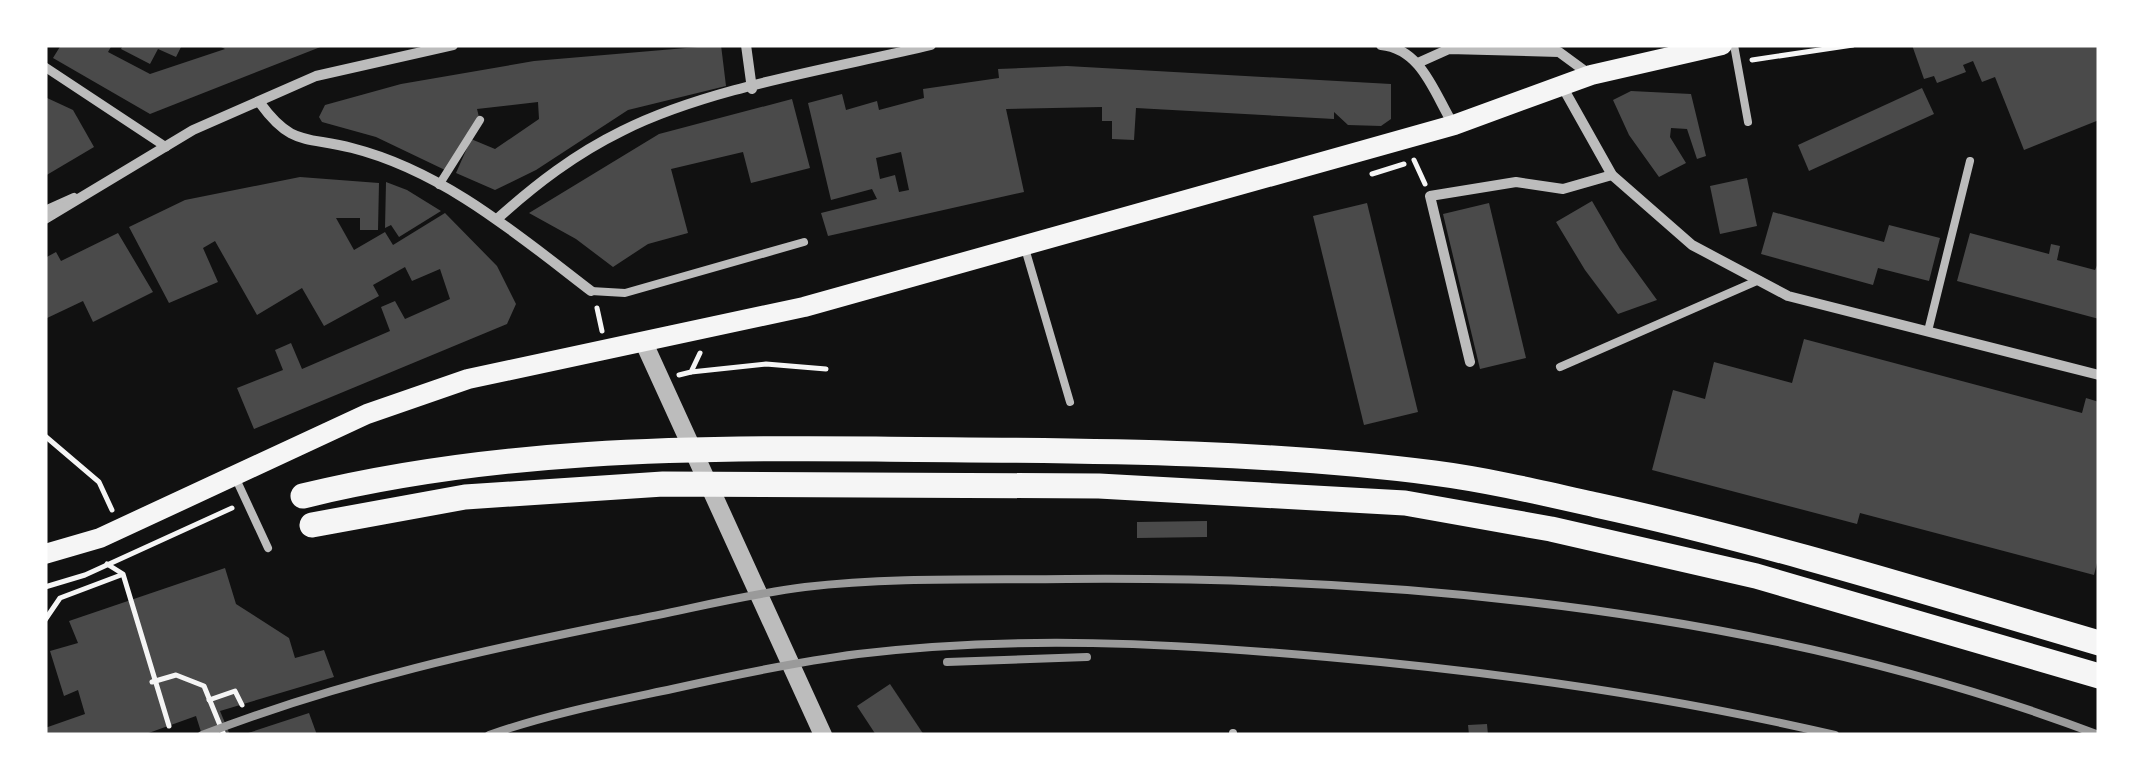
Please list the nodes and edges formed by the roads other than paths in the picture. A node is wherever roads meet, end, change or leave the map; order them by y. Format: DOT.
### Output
graph roads {
  1 [pos="452,45"];
  2 [pos="746,45"];
  3 [pos="931,45"];
  4 [pos="1381,45"];
  5 [pos="1722,45"];
  6 [pos="1734,45"];
  7 [pos="1420,62"];
  8 [pos="45,67"];
  9 [pos="1591,75"];
  10 [pos="1562,86"];
  11 [pos="752,89"];
  12 [pos="260,103"];
  13 [pos="480,120"];
  14 [pos="1748,122"];
  15 [pos="1454,125"];
  16 [pos="166,147"];
  17 [pos="1970,161"];
  18 [pos="1612,175"];
  19 [pos="114,179"];
  20 [pos="440,185"];
  21 [pos="45,210"];
  22 [pos="45,219"];
  23 [pos="497,219"];
  24 [pos="804,242"];
  25 [pos="1024,246"];
  26 [pos="1759,280"];
  27 [pos="590,291"];
  28 [pos="1928,331"];
  29 [pos="644,342"];
  30 [pos="1470,362"];
  31 [pos="1560,367"];
  32 [pos="2099,375"];
  33 [pos="1070,402"];
  34 [pos="234,476"];
  35 [pos="303,496"];
  36 [pos="312,525"];
  37 [pos="268,548"];
  38 [pos="45,554"];
  39 [pos="2099,642"];
  40 [pos="2099,676"];
  41 [pos="823,735"];
  1 -- 12 [label="street"];
  2 -- 11 [label="street"];
  3 -- 11 [label="street"];
  4 -- 7 [label="street"];
  5 -- 9 [label="main road"];
  6 -- 14 [label="lane"];
  7 -- 9 [label="street"];
  7 -- 15 [label="street"];
  8 -- 16 [label="street"];
  9 -- 10 [label="main road"];
  10 -- 15 [label="main road"];
  10 -- 18 [label="street"];
  11 -- 23 [label="street"];
  12 -- 16 [label="street"];
  12 -- 20 [label="street"];
  13 -- 20 [label="lane"];
  15 -- 25 [label="main road"];
  16 -- 19 [label="street"];
  17 -- 28 [label="lane"];
  18 -- 26 [label="street"];
  18 -- 30 [label="street"];
  19 -- 21 [label="lane"];
  19 -- 22 [label="street"];
  20 -- 23 [label="street"];
  23 -- 27 [label="street"];
  24 -- 27 [label="lane"];
  25 -- 29 [label="main road"];
  25 -- 33 [label="lane"];
  26 -- 28 [label="street"];
  26 -- 31 [label="lane"];
  28 -- 32 [label="street"];
  29 -- 34 [label="main road"];
  29 -- 41 [label="street"];
  34 -- 37 [label="lane"];
  34 -- 38 [label="main road"];
  35 -- 39 [label="main road"];
  36 -- 40 [label="main road"];
}
